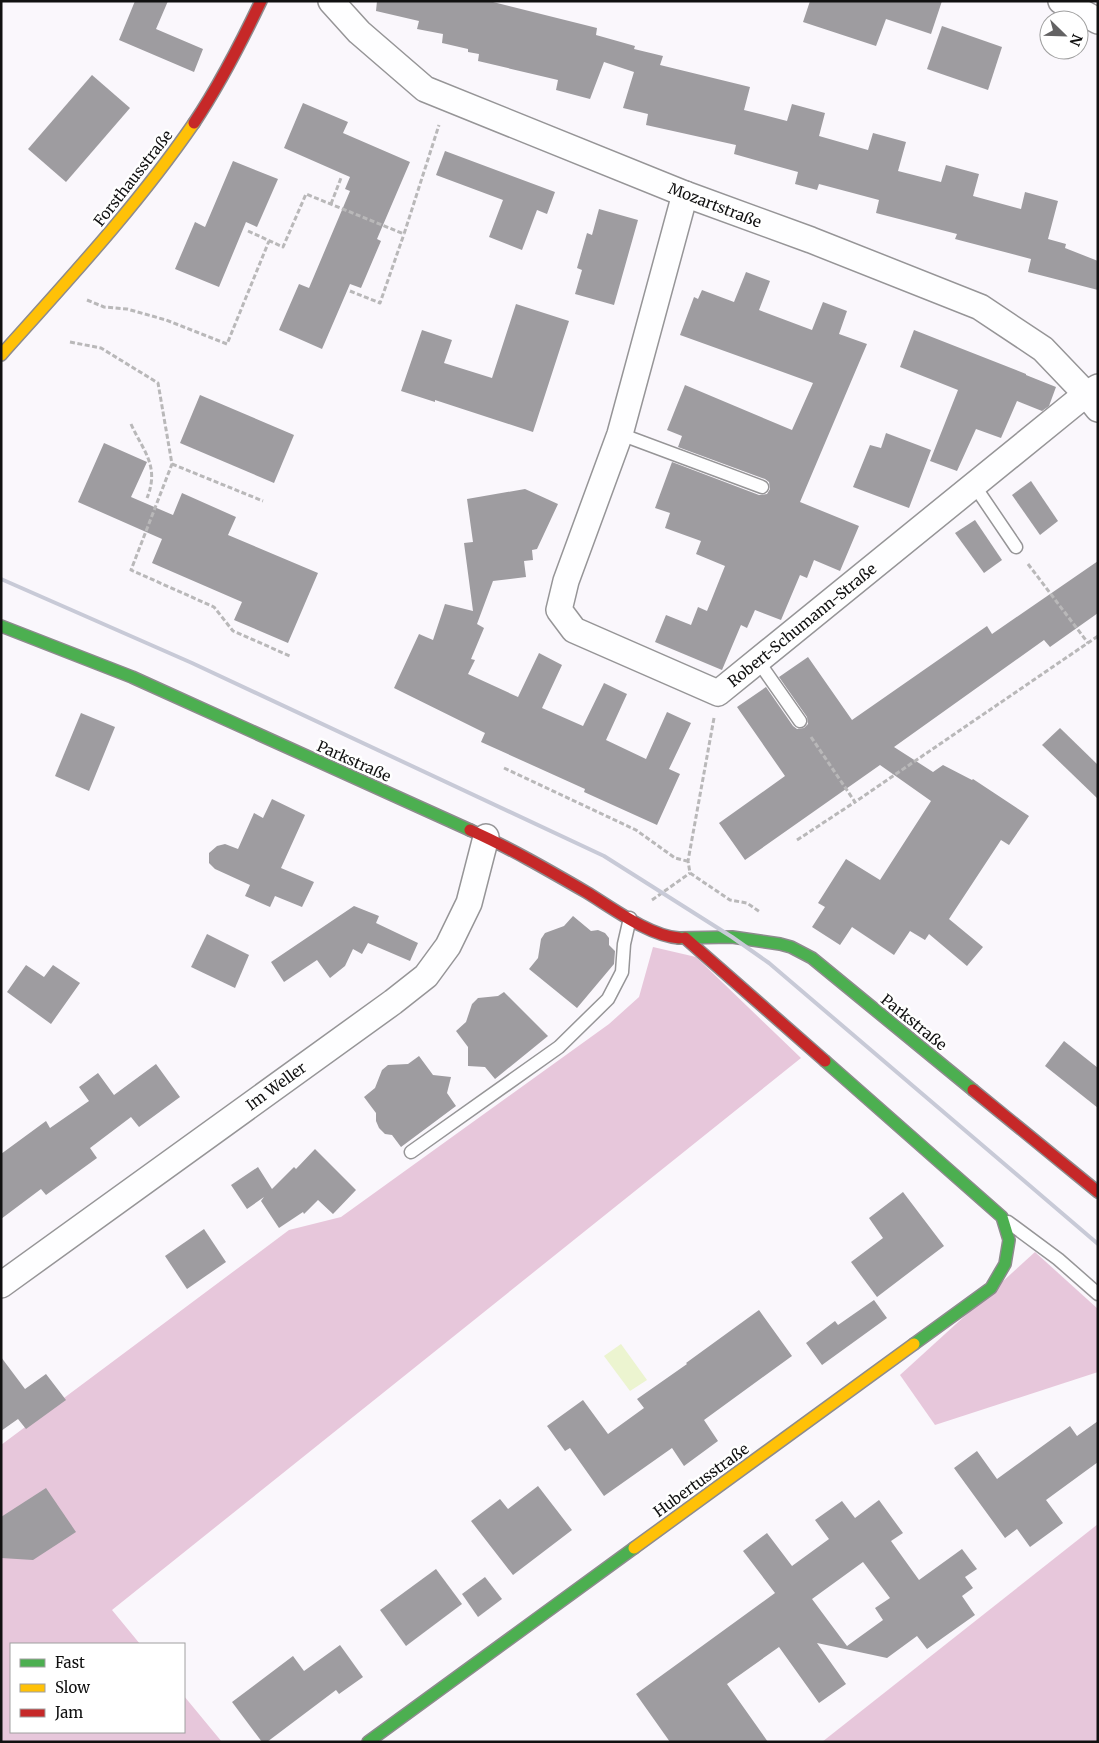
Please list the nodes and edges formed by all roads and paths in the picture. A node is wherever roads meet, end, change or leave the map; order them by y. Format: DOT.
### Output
graph roads {
  1 [pos="261,1"];
  2 [pos="331,1"];
  3 [pos="1061,1"];
  4 [pos="1098,21"];
  5 [pos="448,98"];
  6 [pos="341,178"];
  7 [pos="685,194"];
  8 [pos="331,204"];
  9 [pos="248,231"];
  10 [pos="404,234"];
  11 [pos="269,241"];
  12 [pos="60,289"];
  13 [pos="350,291"];
  14 [pos="70,342"];
  15 [pos="1,355"];
  16 [pos="1094,397"];
  17 [pos="131,424"];
  18 [pos="620,434"];
  19 [pos="172,464"];
  20 [pos="974,485"];
  21 [pos="762,487"];
  22 [pos="147,498"];
  23 [pos="263,501"];
  24 [pos="1016,547"];
  25 [pos="1,626"];
  26 [pos="1098,636"];
  27 [pos="1088,644"];
  28 [pos="290,656"];
  29 [pos="758,661"];
  30 [pos="718,693"];
  31 [pos="800,721"];
  32 [pos="504,768"];
  33 [pos="855,802"];
  34 [pos="486,837"];
  35 [pos="797,840"];
  36 [pos="688,861"];
  37 [pos="630,918"];
  38 [pos="685,938"];
  39 [pos="780,944"];
  40 [pos="411,1152"];
  41 [pos="1098,1192"];
  42 [pos="1002,1218"];
  43 [pos="1,1285"];
  44 [pos="1098,1294"];
  45 [pos="368,1742"];
  1 -- 12 [label="street, Forsthausstraße"];
  2 -- 5 [label="street, Mozartstraße"];
  3 -- 4 [label="street"];
  5 -- 7 [label="street, Mozartstraße"];
  5 -- 10 [label="path"];
  6 -- 8 [label="path"];
  7 -- 16 [label="street, Mozartstraße"];
  7 -- 18 [label="street, Robert-Schumann-Straße"];
  8 -- 10 [label="path"];
  8 -- 11 [label="path"];
  9 -- 11 [label="path"];
  10 -- 13 [label="path"];
  11 -- 12 [label="path"];
  12 -- 15 [label="street, Forsthausstraße"];
  14 -- 19 [label="path"];
  16 -- 20 [label="street, Robert-Schumann-Straße"];
  17 -- 22 [label="path"];
  18 -- 21 [label="lane"];
  18 -- 30 [label="street, Robert-Schumann-Straße"];
  19 -- 23 [label="path"];
  19 -- 28 [label="path"];
  20 -- 24 [label="lane"];
  20 -- 29 [label="street, Robert-Schumann-Straße"];
  24 -- 27 [label="path"];
  25 -- 34 [label="street, Parkstraße"];
  26 -- 27 [label="path"];
  27 -- 33 [label="path"];
  29 -- 30 [label="street, Robert-Schumann-Straße"];
  29 -- 31 [label="lane"];
  30 -- 36 [label="path"];
  31 -- 33 [label="path"];
  32 -- 36 [label="path"];
  33 -- 35 [label="path"];
  34 -- 37 [label="street, Parkstraße"];
  34 -- 43 [label="street, Im Weller"];
  36 -- 39 [label="path"];
  37 -- 38 [label="street, Parkstraße"];
  37 -- 40 [label="lane"];
  38 -- 39 [label="street, Parkstraße"];
  38 -- 42 [label="street"];
  39 -- 41 [label="street, Parkstraße"];
  42 -- 44 [label="lane"];
  42 -- 45 [label="street, Hubertusstraße"];
}
